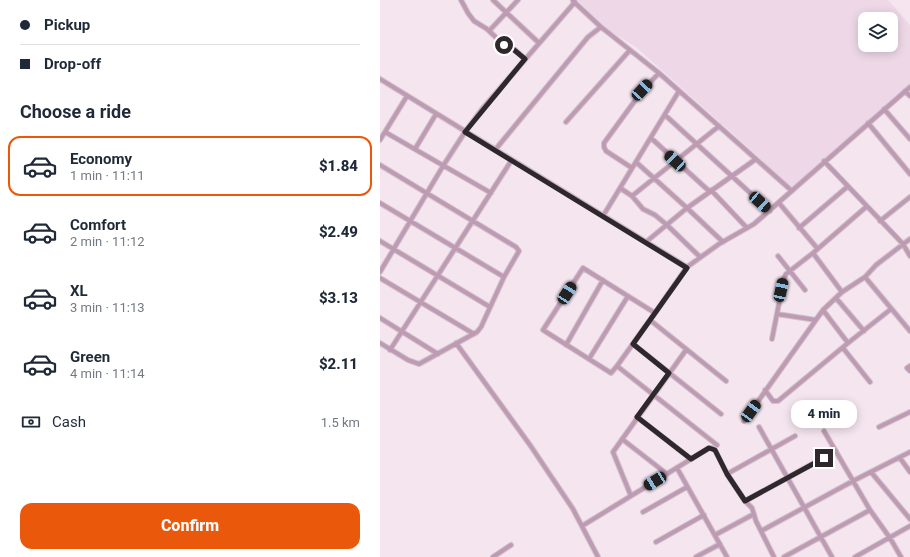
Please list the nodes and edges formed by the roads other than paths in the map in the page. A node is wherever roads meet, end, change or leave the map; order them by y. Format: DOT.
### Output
graph roads {
  1 [pos="493,0"];
  2 [pos="518,0"];
  3 [pos="462,1"];
  4 [pos="574,1"];
  5 [pos="506,12"];
  6 [pos="601,27"];
  7 [pos="489,31"];
  8 [pos="539,43"];
  9 [pos="630,50"];
  10 [pos="525,59"];
  11 [pos="659,73"];
  12 [pos="380,79"];
  13 [pos="910,87"];
  14 [pos="905,91"];
  15 [pos="679,92"];
  16 [pos="408,96"];
  17 [pos="910,96"];
  18 [pos="884,109"];
  19 [pos="436,114"];
  20 [pos="665,115"];
  21 [pos="566,122"];
  22 [pos="868,123"];
  23 [pos="719,126"];
  24 [pos="385,132"];
  25 [pos="465,132"];
  26 [pos="651,138"];
  27 [pos="910,139"];
  28 [pos="380,140"];
  29 [pos="697,144"];
  30 [pos="415,149"];
  31 [pos="495,150"];
  32 [pos="756,159"];
  33 [pos="512,161"];
  34 [pos="675,161"];
  35 [pos="636,162"];
  36 [pos="824,162"];
  37 [pos="380,165"];
  38 [pos="443,166"];
  39 [pos="632,168"];
  40 [pos="910,174"];
  41 [pos="731,176"];
  42 [pos="655,177"];
  43 [pos="847,187"];
  44 [pos="620,188"];
  45 [pos="710,190"];
  46 [pos="792,190"];
  47 [pos="427,193"];
  48 [pos="490,193"];
  49 [pos="632,196"];
  50 [pos="910,197"];
  51 [pos="380,203"];
  52 [pos="779,203"];
  53 [pos="866,207"];
  54 [pos="687,208"];
  55 [pos="770,211"];
  56 [pos="603,216"];
  57 [pos="410,221"];
  58 [pos="473,221"];
  59 [pos="880,221"];
  60 [pos="667,225"];
  61 [pos="747,228"];
  62 [pos="799,228"];
  63 [pos="910,239"];
  64 [pos="380,241"];
  65 [pos="646,242"];
  66 [pos="723,242"];
  67 [pos="903,244"];
  68 [pos="393,248"];
  69 [pos="817,248"];
  70 [pos="455,249"];
  71 [pos="813,253"];
  72 [pos="778,256"];
  73 [pos="910,256"];
  74 [pos="700,257"];
  75 [pos="687,268"];
  76 [pos="790,271"];
  77 [pos="380,272"];
  78 [pos="438,275"];
  79 [pos="504,277"];
  80 [pos="865,277"];
  81 [pos="380,278"];
  82 [pos="603,280"];
  83 [pos="805,290"];
  84 [pos="842,292"];
  85 [pos="628,296"];
  86 [pos="836,298"];
  87 [pos="421,302"];
  88 [pos="490,307"];
  89 [pos="892,309"];
  90 [pos="824,310"];
  91 [pos="655,313"];
  92 [pos="777,314"];
  93 [pos="380,318"];
  94 [pos="650,320"];
  95 [pos="816,320"];
  96 [pos="402,331"];
  97 [pos="864,331"];
  98 [pos="910,332"];
  99 [pos="474,334"];
  100 [pos="772,339"];
  101 [pos="380,343"];
  102 [pos="456,343"];
  103 [pos="848,343"];
  104 [pos="633,344"];
  105 [pos="566,345"];
  106 [pos="843,348"];
  107 [pos="390,350"];
  108 [pos="686,350"];
  109 [pos="438,354"];
  110 [pos="589,359"];
  111 [pos="617,366"];
  112 [pos="910,366"];
  113 [pos="910,371"];
  114 [pos="669,373"];
  115 [pos="726,381"];
  116 [pos="870,382"];
  117 [pos="766,390"];
  118 [pos="653,395"];
  119 [pos="910,412"];
  120 [pos="721,414"];
  121 [pos="637,417"];
  122 [pos="744,421"];
  123 [pos="759,427"];
  124 [pos="879,427"];
  125 [pos="824,431"];
  126 [pos="795,436"];
  127 [pos="622,439"];
  128 [pos="716,445"];
  129 [pos="771,448"];
  130 [pos="836,451"];
  131 [pos="910,452"];
  132 [pos="900,458"];
  133 [pos="691,459"];
  134 [pos="676,468"];
  135 [pos="871,472"];
  136 [pos="910,472"];
  137 [pos="667,474"];
  138 [pos="727,474"];
  139 [pos="788,478"];
  140 [pos="853,481"];
  141 [pos="687,487"];
  142 [pos="631,496"];
  143 [pos="745,501"];
  144 [pos="804,507"];
  145 [pos="870,510"];
  146 [pos="643,512"];
  147 [pos="754,514"];
  148 [pos="704,515"];
  149 [pos="910,519"];
  150 [pos="582,526"];
  151 [pos="910,526"];
  152 [pos="761,531"];
  153 [pos="715,535"];
  154 [pos="820,536"];
  155 [pos="890,538"];
  156 [pos="656,542"];
  157 [pos="720,544"];
  158 [pos="511,545"];
  159 [pos="493,557"];
  160 [pos="598,557"];
  161 [pos="696,557"];
  162 [pos="727,557"];
  163 [pos="774,557"];
  164 [pos="784,557"];
  165 [pos="832,557"];
  166 [pos="855,557"];
  167 [pos="901,557"];
  1 -- 5 [label="street"];
  2 -- 5 [label="street"];
  3 -- 7 [label="street"];
  4 -- 6 [label="street"];
  4 -- 8 [label="street"];
  5 -- 7 [label="street"];
  5 -- 8 [label="street"];
  6 -- 9 [label="street"];
  6 -- 31 [label="street"];
  7 -- 10 [label="street"];
  8 -- 10 [label="street"];
  9 -- 11 [label="street"];
  9 -- 21 [label="street"];
  10 -- 25 [label="street"];
  11 -- 15 [label="street"];
  11 -- 39 [label="street"];
  12 -- 16 [label="street"];
  13 -- 14 [label="street"];
  14 -- 17 [label="street"];
  14 -- 18 [label="street"];
  15 -- 20 [label="street"];
  15 -- 23 [label="street"];
  16 -- 19 [label="street"];
  16 -- 24 [label="street"];
  18 -- 22 [label="street"];
  18 -- 27 [label="street"];
  19 -- 25 [label="street"];
  19 -- 30 [label="street"];
  20 -- 26 [label="street"];
  20 -- 29 [label="street"];
  22 -- 36 [label="street"];
  22 -- 40 [label="street"];
  23 -- 29 [label="street"];
  23 -- 32 [label="street"];
  24 -- 28 [label="street"];
  24 -- 30 [label="street"];
  25 -- 31 [label="street"];
  25 -- 38 [label="street"];
  26 -- 34 [label="street"];
  26 -- 35 [label="street"];
  29 -- 34 [label="street"];
  29 -- 41 [label="street"];
  30 -- 38 [label="street"];
  31 -- 33 [label="street"];
  32 -- 41 [label="street"];
  32 -- 46 [label="street"];
  33 -- 48 [label="street"];
  33 -- 56 [label="street"];
  34 -- 42 [label="street"];
  34 -- 45 [label="street"];
  35 -- 39 [label="street"];
  35 -- 42 [label="street"];
  36 -- 43 [label="street"];
  36 -- 46 [label="street"];
  37 -- 47 [label="street"];
  38 -- 47 [label="street"];
  38 -- 48 [label="street"];
  39 -- 44 [label="street"];
  41 -- 45 [label="street"];
  41 -- 55 [label="street"];
  42 -- 49 [label="street"];
  42 -- 54 [label="street"];
  43 -- 53 [label="street"];
  43 -- 62 [label="street"];
  44 -- 49 [label="street"];
  44 -- 56 [label="street"];
  45 -- 54 [label="street"];
  45 -- 61 [label="street"];
  46 -- 52 [label="street"];
  47 -- 57 [label="street"];
  47 -- 58 [label="street"];
  48 -- 58 [label="street"];
  49 -- 60 [label="street"];
  50 -- 59 [label="street"];
  51 -- 57 [label="street"];
  52 -- 55 [label="street"];
  52 -- 62 [label="street"];
  53 -- 59 [label="street"];
  53 -- 69 [label="street"];
  54 -- 60 [label="street"];
  54 -- 66 [label="street"];
  55 -- 61 [label="street"];
  56 -- 65 [label="street"];
  57 -- 68 [label="street"];
  57 -- 70 [label="street"];
  58 -- 70 [label="street"];
  58 -- 79 [label="street"];
  59 -- 67 [label="street"];
  60 -- 65 [label="street"];
  60 -- 74 [label="street"];
  61 -- 66 [label="street"];
  62 -- 69 [label="street"];
  63 -- 67 [label="street"];
  64 -- 68 [label="street"];
  65 -- 75 [label="street"];
  66 -- 74 [label="street"];
  67 -- 73 [label="street"];
  67 -- 80 [label="street"];
  68 -- 77 [label="street"];
  68 -- 78 [label="street"];
  69 -- 71 [label="street"];
  70 -- 78 [label="street"];
  70 -- 79 [label="street"];
  71 -- 76 [label="street"];
  71 -- 84 [label="street"];
  72 -- 76 [label="street"];
  74 -- 75 [label="street"];
  75 -- 91 [label="street"];
  76 -- 83 [label="street"];
  76 -- 92 [label="street"];
  78 -- 87 [label="street"];
  78 -- 88 [label="street"];
  79 -- 88 [label="street"];
  80 -- 84 [label="street"];
  80 -- 89 [label="street"];
  81 -- 87 [label="street"];
  82 -- 85 [label="street"];
  82 -- 105 [label="street"];
  82 -- 105 [label="street"];
  84 -- 86 [label="street"];
  85 -- 91 [label="street"];
  85 -- 110 [label="street"];
  86 -- 90 [label="street"];
  86 -- 97 [label="street"];
  87 -- 96 [label="street"];
  87 -- 99 [label="street"];
  88 -- 99 [label="street"];
  89 -- 97 [label="street"];
  89 -- 98 [label="street"];
  90 -- 95 [label="street"];
  90 -- 103 [label="street"];
  91 -- 94 [label="street"];
  92 -- 95 [label="street"];
  92 -- 100 [label="street"];
  93 -- 96 [label="street"];
  94 -- 104 [label="street"];
  94 -- 108 [label="street"];
  95 -- 117 [label="street"];
  96 -- 107 [label="street"];
  96 -- 109 [label="street"];
  97 -- 103 [label="street"];
  99 -- 102 [label="street"];
  101 -- 107 [label="street"];
  102 -- 109 [label="street"];
  102 -- 150 [label="street"];
  103 -- 106 [label="street"];
  104 -- 111 [label="street"];
  104 -- 114 [label="street"];
  105 -- 110 [label="street"];
  106 -- 116 [label="street"];
  106 -- 117 [label="street"];
  107 -- 109 [label="street"];
  108 -- 114 [label="street"];
  108 -- 115 [label="street"];
  110 -- 111 [label="street"];
  111 -- 118 [label="street"];
  112 -- 113 [label="street"];
  114 -- 118 [label="street"];
  114 -- 120 [label="street"];
  117 -- 122 [label="street"];
  118 -- 121 [label="street"];
  118 -- 128 [label="street"];
  119 -- 124 [label="street"];
  121 -- 127 [label="street"];
  121 -- 133 [label="street"];
  123 -- 129 [label="street"];
  125 -- 130 [label="street"];
  126 -- 129 [label="street"];
  127 -- 137 [label="street"];
  127 -- 142 [label="street"];
  129 -- 138 [label="street"];
  129 -- 139 [label="street"];
  130 -- 139 [label="street"];
  130 -- 140 [label="street"];
  131 -- 132 [label="street"];
  132 -- 135 [label="street"];
  132 -- 136 [label="street"];
  133 -- 134 [label="street"];
  133 -- 138 [label="street"];
  134 -- 137 [label="street"];
  134 -- 141 [label="street"];
  135 -- 140 [label="street"];
  135 -- 149 [label="street"];
  137 -- 142 [label="street"];
  138 -- 143 [label="street"];
  139 -- 143 [label="street"];
  139 -- 144 [label="street"];
  140 -- 144 [label="street"];
  140 -- 145 [label="street"];
  141 -- 146 [label="street"];
  141 -- 148 [label="street"];
  142 -- 150 [label="street"];
  143 -- 147 [label="street"];
  144 -- 152 [label="street"];
  144 -- 154 [label="street"];
  145 -- 154 [label="street"];
  145 -- 155 [label="street"];
  147 -- 152 [label="street"];
  147 -- 153 [label="street"];
  148 -- 153 [label="street"];
  148 -- 156 [label="street"];
  150 -- 160 [label="street"];
  151 -- 155 [label="street"];
  152 -- 163 [label="street"];
  153 -- 157 [label="street"];
  154 -- 164 [label="street"];
  154 -- 165 [label="street"];
  155 -- 166 [label="street"];
  155 -- 167 [label="street"];
  157 -- 161 [label="street"];
  157 -- 162 [label="street"];
  158 -- 159 [label="street"];
}
